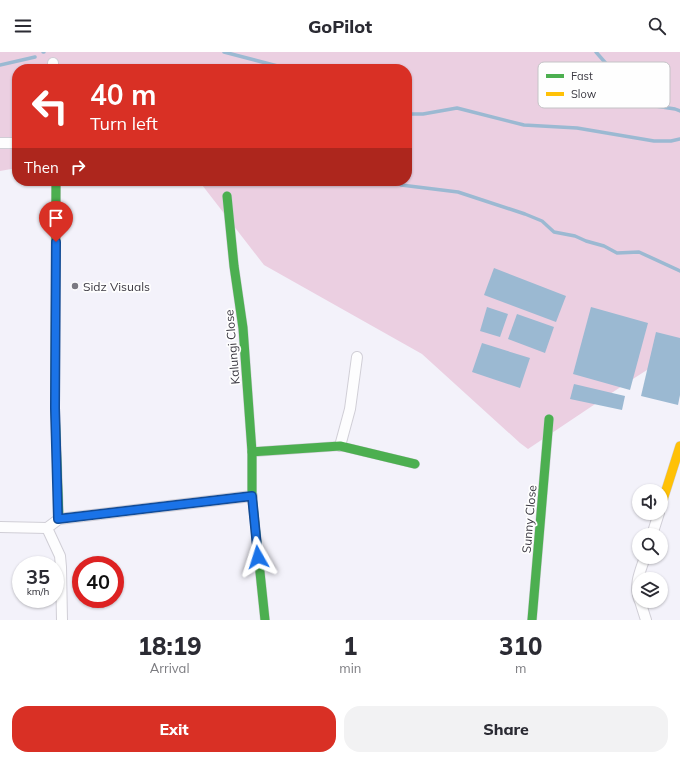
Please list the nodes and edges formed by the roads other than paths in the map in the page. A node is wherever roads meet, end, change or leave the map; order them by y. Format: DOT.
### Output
graph roads {
  1 [pos="0,143"];
  2 [pos="12,143"];
  3 [pos="56,186"];
  4 [pos="227,196"];
  5 [pos="357,356"];
  6 [pos="549,420"];
  7 [pos="340,446"];
  8 [pos="680,446"];
  9 [pos="252,452"];
  10 [pos="415,464"];
  11 [pos="668,484"];
  12 [pos="252,496"];
  13 [pos="58,519"];
  14 [pos="0,527"];
  15 [pos="47,528"];
  16 [pos="642,608"];
  17 [pos="62,620"];
  18 [pos="265,620"];
  19 [pos="532,620"];
  20 [pos="646,620"];
  1 -- 2 [label="street"];
  3 -- 13 [label="street"];
  4 -- 9 [label="street, Kalungi Close"];
  5 -- 7 [label="street"];
  6 -- 19 [label="street, Sunny Close"];
  7 -- 9 [label="street"];
  7 -- 10 [label="street"];
  8 -- 11 [label="street"];
  9 -- 12 [label="street, Kalungi Close"];
  12 -- 13 [label="street"];
  12 -- 18 [label="street, Kalungi Close"];
  13 -- 15 [label="street"];
  14 -- 15 [label="street"];
  15 -- 17 [label="street"];
  16 -- 20 [label="street"];
}
